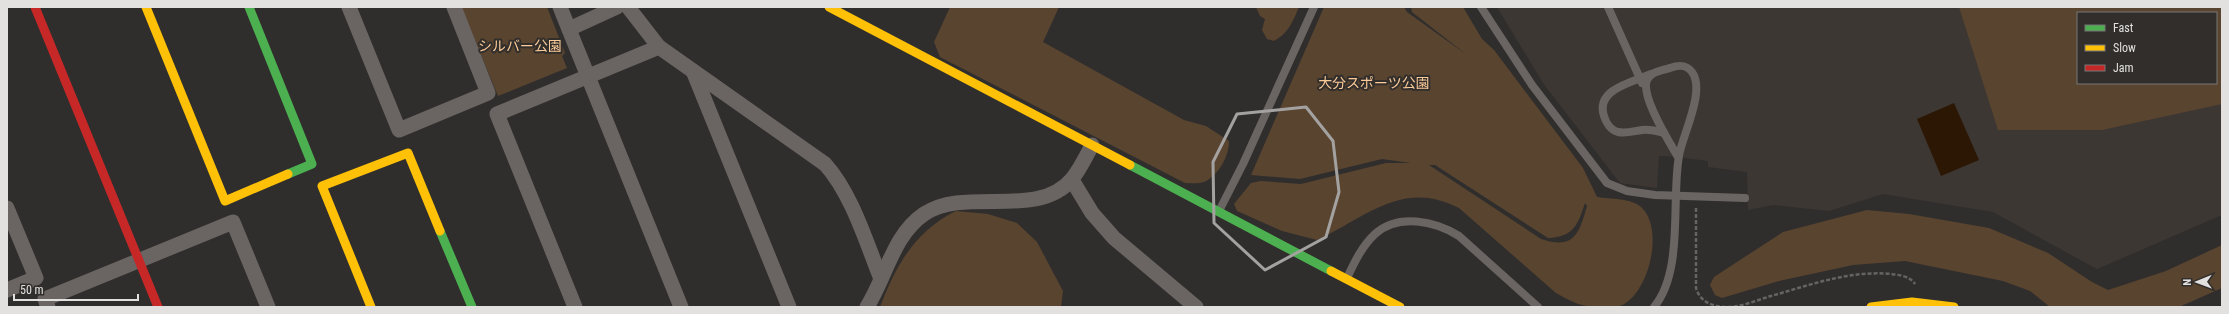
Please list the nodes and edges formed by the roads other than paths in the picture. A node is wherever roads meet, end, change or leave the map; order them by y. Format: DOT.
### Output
graph roads {
  1 [pos="35,7"];
  2 [pos="146,7"];
  3 [pos="248,7"];
  4 [pos="349,7"];
  5 [pos="454,7"];
  6 [pos="560,7"];
  7 [pos="617,7"];
  8 [pos="628,7"];
  9 [pos="829,7"];
  10 [pos="1314,7"];
  11 [pos="1481,7"];
  12 [pos="1608,7"];
  13 [pos="569,29"];
  14 [pos="659,47"];
  15 [pos="694,71"];
  16 [pos="1651,74"];
  17 [pos="588,76"];
  18 [pos="1640,79"];
  19 [pos="1645,90"];
  20 [pos="1664,133"];
  21 [pos="1092,145"];
  22 [pos="1678,157"];
  23 [pos="1072,180"];
  24 [pos="1676,196"];
  25 [pos="1745,198"];
  26 [pos="7,208"];
  27 [pos="1218,211"];
  28 [pos="139,260"];
  29 [pos="881,279"];
  30 [pos="1346,279"];
  31 [pos="7,290"];
  32 [pos="48,307"];
  33 [pos="158,307"];
  34 [pos="268,307"];
  35 [pos="370,307"];
  36 [pos="472,307"];
  37 [pos="575,307"];
  38 [pos="681,307"];
  39 [pos="789,307"];
  40 [pos="867,307"];
  41 [pos="1196,307"];
  42 [pos="1400,307"];
  43 [pos="1538,307"];
  44 [pos="1654,307"];
  45 [pos="1871,307"];
  46 [pos="1954,307"];
  1 -- 28 [label="street"];
  2 -- 3 [label="street"];
  4 -- 5 [label="street"];
  6 -- 13 [label="street"];
  7 -- 13 [label="street"];
  8 -- 14 [label="street"];
  9 -- 21 [label="street"];
  10 -- 27 [label="lane"];
  11 -- 24 [label="lane"];
  12 -- 18 [label="lane"];
  13 -- 17 [label="street"];
  14 -- 15 [label="street"];
  14 -- 17 [label="street"];
  15 -- 29 [label="street"];
  15 -- 39 [label="street"];
  16 -- 18 [label="lane"];
  16 -- 19 [label="lane"];
  16 -- 22 [label="lane"];
  17 -- 37 [label="street"];
  17 -- 38 [label="street"];
  18 -- 19 [label="lane"];
  18 -- 20 [label="lane"];
  19 -- 20 [label="lane"];
  20 -- 22 [label="lane"];
  21 -- 23 [label="street"];
  21 -- 27 [label="street"];
  22 -- 24 [label="lane"];
  23 -- 29 [label="street"];
  23 -- 41 [label="street"];
  24 -- 25 [label="lane"];
  24 -- 44 [label="lane"];
  26 -- 31 [label="street"];
  27 -- 30 [label="street"];
  28 -- 32 [label="street"];
  28 -- 33 [label="street"];
  28 -- 34 [label="street"];
  29 -- 40 [label="street"];
  30 -- 42 [label="street"];
  30 -- 43 [label="lane"];
  35 -- 36 [label="street"];
  45 -- 46 [label="street"];
}
